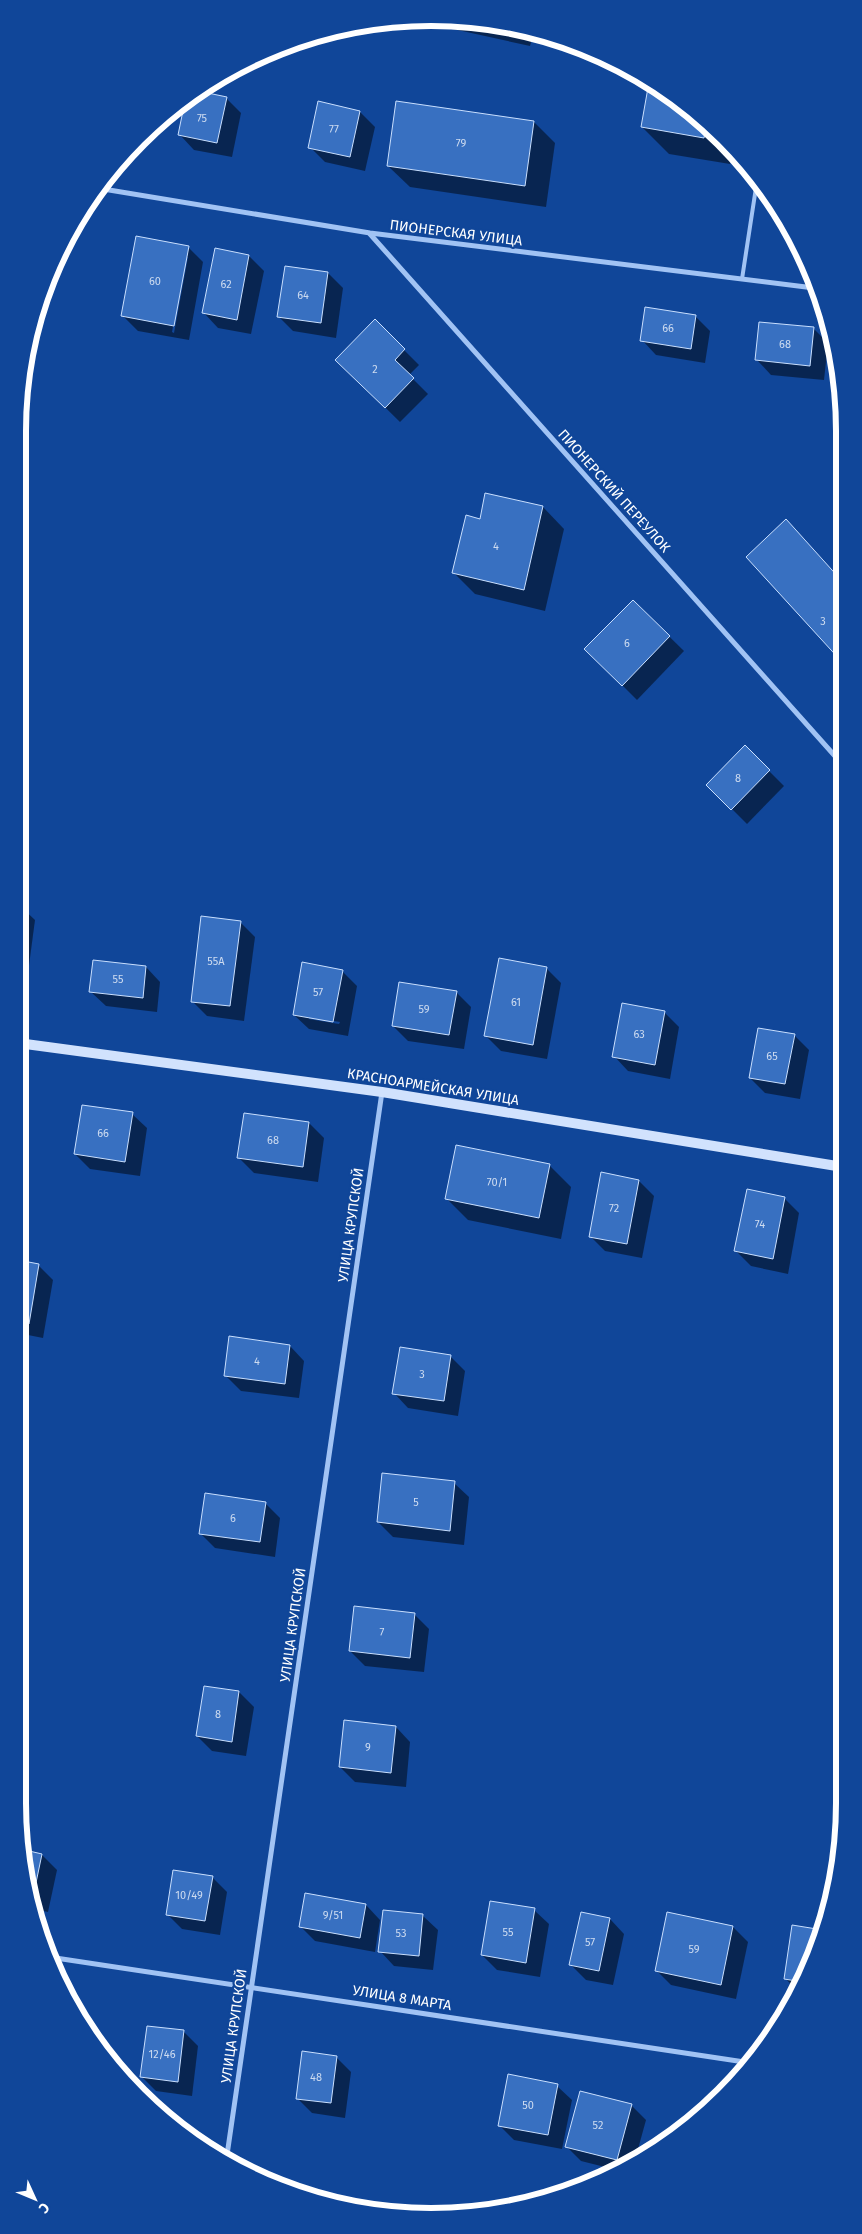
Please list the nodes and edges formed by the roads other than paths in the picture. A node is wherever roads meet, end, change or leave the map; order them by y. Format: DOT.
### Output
graph roads {
  1 [pos="107,190"];
  2 [pos="756,190"];
  3 [pos="370,233"];
  4 [pos="742,279"];
  5 [pos="809,287"];
  6 [pos="836,757"];
  7 [pos="26,1044"];
  8 [pos="382,1092"];
  9 [pos="836,1166"];
  10 [pos="57,1958"];
  11 [pos="251,1987"];
  12 [pos="743,2061"];
  13 [pos="227,2153"];
  1 -- 3 [label="street, ПИОНЕРСКАЯ УЛИЦА"];
  2 -- 4 [label="lane"];
  3 -- 4 [label="street, ПИОНЕРСКАЯ УЛИЦА"];
  3 -- 6 [label="street, ПИОНЕРСКИЙ ПЕРЕУЛОК"];
  4 -- 5 [label="street, ПИОНЕРСКАЯ УЛИЦА"];
  7 -- 8 [label="street, КРАСНОАРМЕЙСКАЯ УЛИЦА"];
  8 -- 9 [label="street, КРАСНОАРМЕЙСКАЯ УЛИЦА"];
  8 -- 11 [label="street, УЛИЦА КРУПСКОЙ"];
  10 -- 11 [label="street, УЛИЦА 8 МАРТА"];
  11 -- 12 [label="street, УЛИЦА 8 МАРТА"];
  11 -- 13 [label="street, УЛИЦА КРУПСКОЙ"];
}
